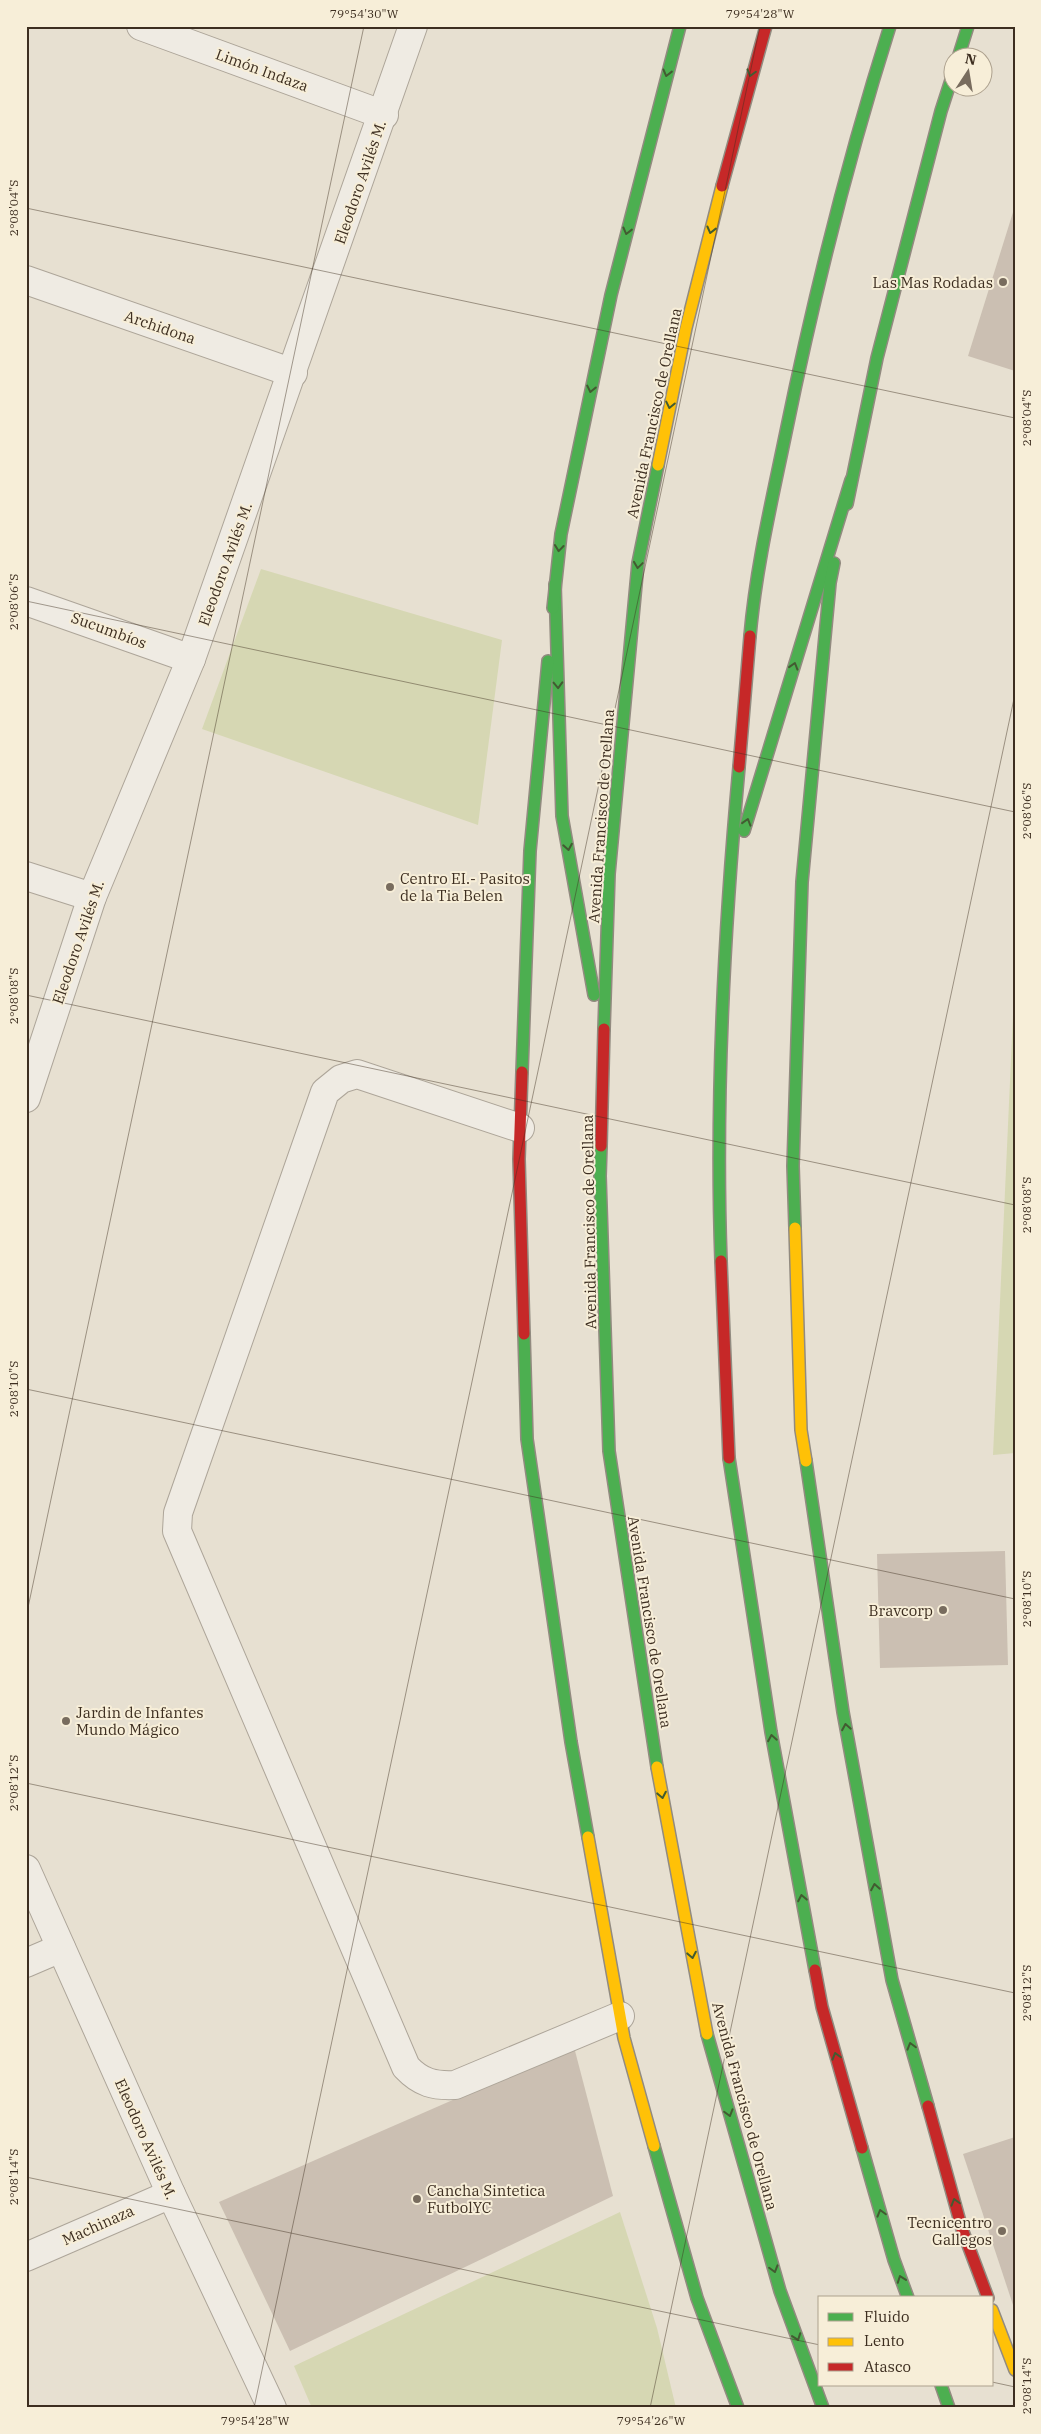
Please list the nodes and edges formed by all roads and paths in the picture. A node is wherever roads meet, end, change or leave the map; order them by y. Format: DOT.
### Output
graph roads {
  1 [pos="141,26"];
  2 [pos="413,26"];
  3 [pos="680,26"];
  4 [pos="766,26"];
  5 [pos="890,26"];
  6 [pos="968,26"];
  7 [pos="961,48"];
  8 [pos="945,98"];
  9 [pos="384,115"];
  10 [pos="26,280"];
  11 [pos="293,373"];
  12 [pos="852,480"];
  13 [pos="556,584"];
  14 [pos="26,601"];
  15 [pos="191,659"];
  16 [pos="26,876"];
  17 [pos="728,885"];
  18 [pos="92,898"];
  19 [pos="604,1048"];
  20 [pos="26,1098"];
  21 [pos="520,1128"];
  22 [pos="26,1869"];
  23 [pos="61,1948"];
  24 [pos="26,1963"];
  25 [pos="620,2016"];
  26 [pos="171,2194"];
  27 [pos="26,2257"];
  28 [pos="907,2296"];
  29 [pos="987,2296"];
  30 [pos="994,2315"];
  31 [pos="1015,2370"];
  32 [pos="941,2386"];
  33 [pos="272,2408"];
  34 [pos="738,2408"];
  35 [pos="823,2408"];
  36 [pos="949,2408"];
  1 -- 9 [label="street, Limón Indaza"];
  2 -- 9 [label="street, Eleodoro Avilés M."];
  3 -- 13 [label="main road, one-way"];
  4 -- 19 [label="main road, Avenida Francisco de Orellana, one-way"];
  5 -- 17 [label="main road"];
  6 -- 7 [label="main road"];
  8 -- 12 [label="main road"];
  9 -- 11 [label="street, Eleodoro Avilés M."];
  10 -- 11 [label="street, Archidona"];
  11 -- 15 [label="street, Eleodoro Avilés M."];
  17 -- 12 [label="main road, one-way"];
  29 -- 12 [label="main road, one-way"];
  13 -- 19 [label="main road, one-way"];
  13 -- 21 [label="main road"];
  14 -- 15 [label="street, Sucumbíos"];
  15 -- 18 [label="street, Eleodoro Avilés M."];
  16 -- 18 [label="street"];
  28 -- 17 [label="main road, one-way"];
  18 -- 20 [label="street, Eleodoro Avilés M."];
  19 -- 35 [label="main road, Avenida Francisco de Orellana, one-way"];
  21 -- 25 [label="main road"];
  21 -- 25 [label="street"];
  22 -- 23 [label="street, Eleodoro Avilés M."];
  23 -- 24 [label="street"];
  23 -- 26 [label="street, Eleodoro Avilés M."];
  25 -- 34 [label="main road"];
  26 -- 27 [label="street, Machinaza"];
  26 -- 33 [label="street, Eleodoro Avilés M."];
  30 -- 31 [label="main road"];
  32 -- 36 [label="main road"];
}
